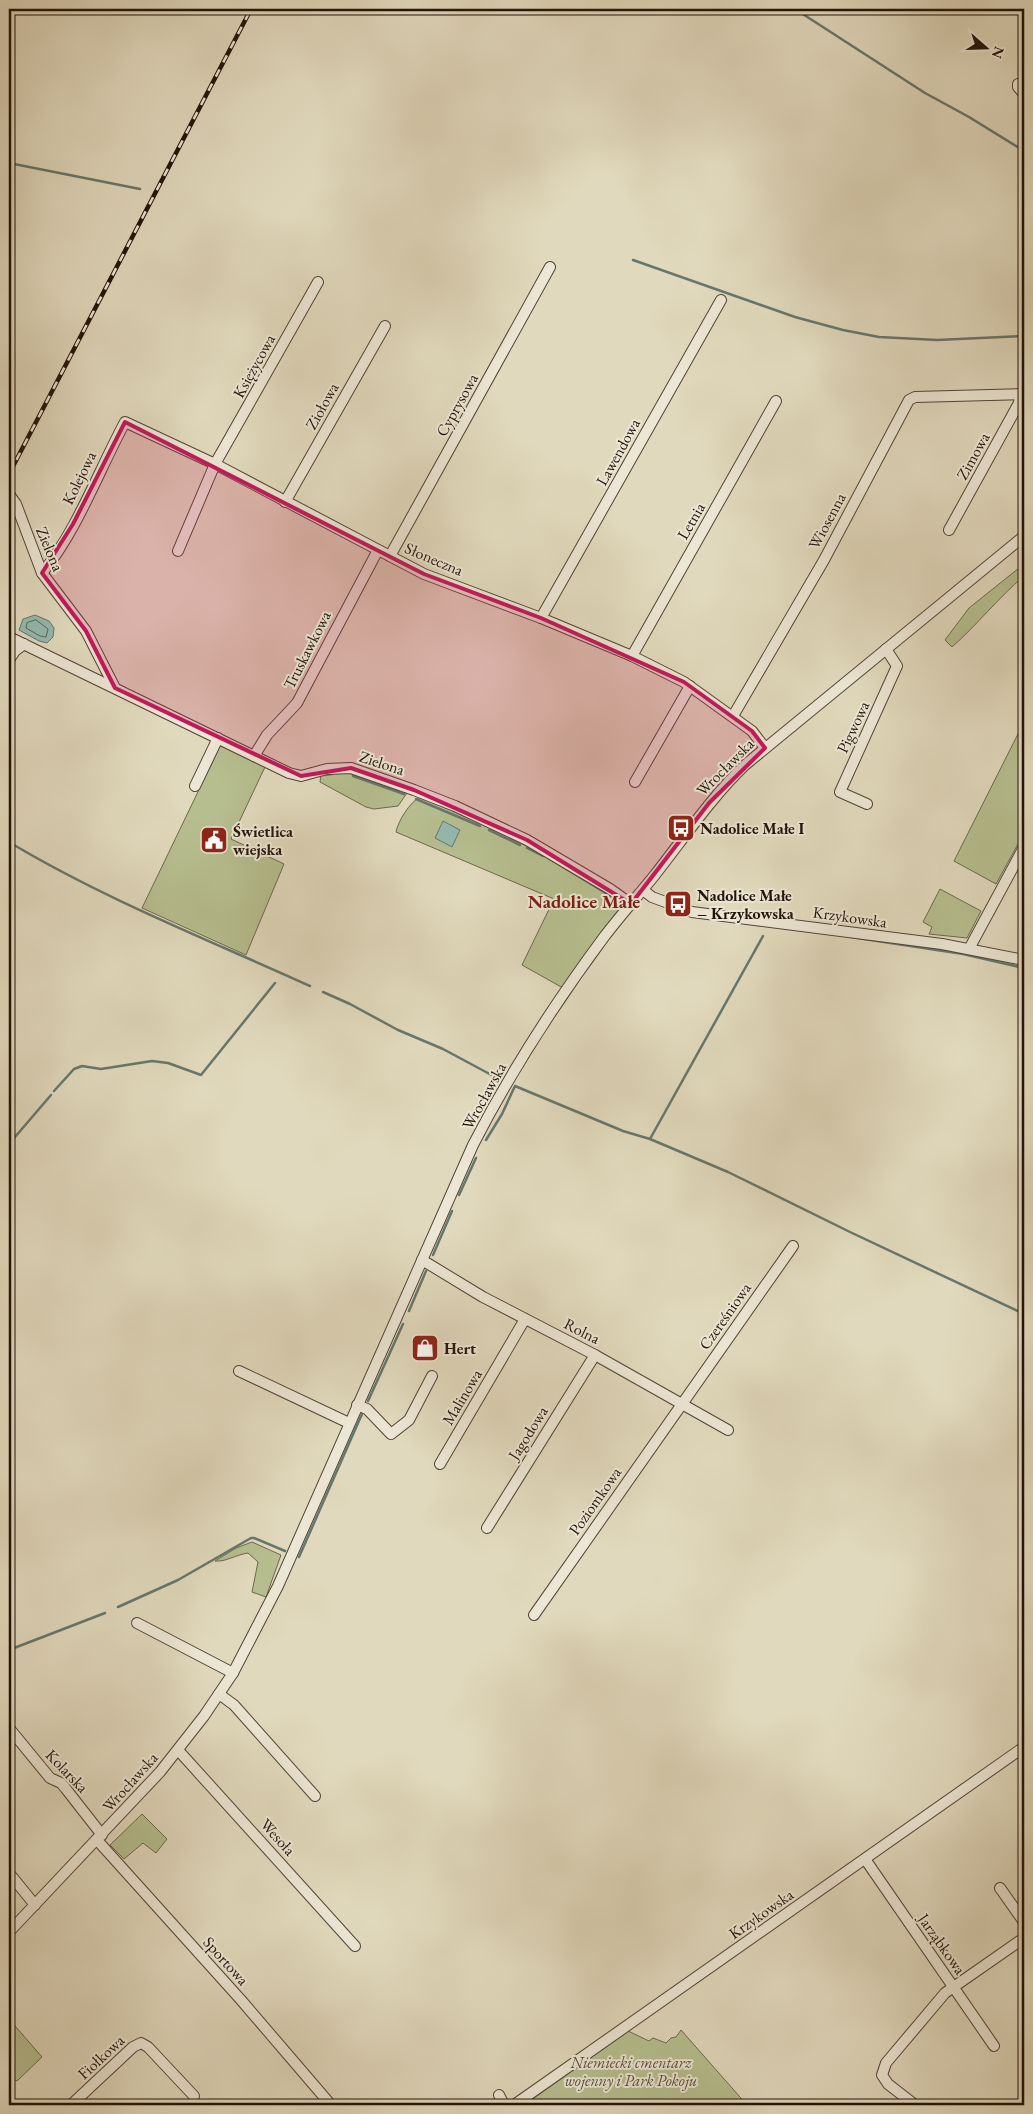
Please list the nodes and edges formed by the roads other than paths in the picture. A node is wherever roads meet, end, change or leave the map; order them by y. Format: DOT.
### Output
graph roads {
  1 [pos="1018,84"];
  2 [pos="1024,94"];
  3 [pos="550,267"];
  4 [pos="318,282"];
  5 [pos="721,300"];
  6 [pos="385,326"];
  7 [pos="1022,394"];
  8 [pos="776,401"];
  9 [pos="125,422"];
  10 [pos="215,464"];
  11 [pos="9,494"];
  12 [pos="286,502"];
  13 [pos="949,530"];
  14 [pos="1024,536"];
  15 [pos="378,550"];
  16 [pos="178,551"];
  17 [pos="390,556"];
  18 [pos="42,572"];
  19 [pos="541,618"];
  20 [pos="9,637"];
  21 [pos="24,644"];
  22 [pos="886,649"];
  23 [pos="632,656"];
  24 [pos="9,660"];
  25 [pos="690,686"];
  26 [pos="115,688"];
  27 [pos="733,716"];
  28 [pos="218,738"];
  29 [pos="765,748"];
  30 [pos="254,756"];
  31 [pos="635,782"];
  32 [pos="195,786"];
  33 [pos="867,804"];
  34 [pos="1024,847"];
  35 [pos="643,890"];
  36 [pos="631,904"];
  37 [pos="969,949"];
  38 [pos="1024,960"];
  39 [pos="793,1246"];
  40 [pos="420,1264"];
  41 [pos="525,1319"];
  42 [pos="595,1354"];
  43 [pos="239,1371"];
  44 [pos="432,1376"];
  45 [pos="681,1404"];
  46 [pos="357,1405"];
  47 [pos="349,1423"];
  48 [pos="728,1430"];
  49 [pos="440,1464"];
  50 [pos="487,1528"];
  51 [pos="534,1615"];
  52 [pos="137,1624"];
  53 [pos="232,1673"];
  54 [pos="219,1694"];
  55 [pos="9,1728"];
  56 [pos="1024,1747"];
  57 [pos="178,1750"];
  58 [pos="315,1796"];
  59 [pos="99,1838"];
  60 [pos="865,1859"];
  61 [pos="9,1874"];
  62 [pos="1000,1888"];
  63 [pos="35,1905"];
  64 [pos="1024,1922"];
  65 [pos="9,1932"];
  66 [pos="1024,1938"];
  67 [pos="355,1946"];
  68 [pos="954,1987"];
  69 [pos="994,2046"];
  70 [pos="500,2095"];
  71 [pos="194,2096"];
  72 [pos="71,2105"];
  73 [pos="331,2105"];
  74 [pos="504,2105"];
  75 [pos="514,2105"];
  76 [pos="915,2105"];
  1 -- 2 [label="street"];
  3 -- 17 [label="street, Cyprysowa"];
  4 -- 10 [label="street, Księżycowa"];
  5 -- 19 [label="street, Lawendowa"];
  6 -- 12 [label="street, Ziołowa"];
  7 -- 13 [label="street, Zimowa"];
  7 -- 27 [label="street, Wiosenna"];
  8 -- 23 [label="street, Letnia"];
  9 -- 10 [label="street, Słoneczna"];
  9 -- 18 [label="street, Kolejowa"];
  10 -- 12 [label="street, Słoneczna"];
  10 -- 16 [label="street, Księżycowa"];
  11 -- 18 [label="street, Zielona"];
  12 -- 15 [label="street, Słoneczna"];
  14 -- 22 [label="street, Wrocławska"];
  15 -- 17 [label="street, Słoneczna"];
  15 -- 30 [label="street, Truskawkowa"];
  17 -- 19 [label="street, Słoneczna"];
  18 -- 26 [label="street, Zielona"];
  19 -- 23 [label="street, Słoneczna"];
  20 -- 21 [label="street, Zielona"];
  21 -- 24 [label="street"];
  21 -- 26 [label="street, Zielona"];
  22 -- 29 [label="street, Wrocławska"];
  22 -- 33 [label="street, Pigwowa"];
  23 -- 25 [label="street, Słoneczna"];
  25 -- 27 [label="street, Słoneczna"];
  25 -- 31 [label="street"];
  26 -- 28 [label="street, Zielona"];
  27 -- 29 [label="street"];
  28 -- 30 [label="street, Zielona"];
  28 -- 32 [label="street"];
  29 -- 35 [label="street, Wrocławska"];
  30 -- 36 [label="street, Zielona"];
  34 -- 37 [label="street"];
  35 -- 36 [label="street, Wrocławska"];
  35 -- 37 [label="street, Krzykowska"];
  36 -- 40 [label="street, Wrocławska"];
  37 -- 38 [label="street, Krzykowska"];
  39 -- 45 [label="street, Czereśniowa"];
  40 -- 41 [label="street, Rolna"];
  40 -- 46 [label="street, Wrocławska"];
  41 -- 42 [label="street, Rolna"];
  41 -- 49 [label="street, Malinowa"];
  42 -- 45 [label="street, Rolna"];
  42 -- 50 [label="street, Jagodowa"];
  43 -- 47 [label="street"];
  44 -- 46 [label="street"];
  45 -- 48 [label="street, Rolna"];
  45 -- 51 [label="street, Poziomkowa"];
  46 -- 47 [label="street, Wrocławska"];
  47 -- 53 [label="street, Wrocławska"];
  52 -- 53 [label="street"];
  53 -- 54 [label="street, Wrocławska"];
  54 -- 57 [label="street, Wrocławska"];
  54 -- 58 [label="street"];
  55 -- 59 [label="street, Kolarska"];
  56 -- 60 [label="street, Krzykowska"];
  57 -- 59 [label="street, Wrocławska"];
  57 -- 67 [label="street, Wesoła"];
  59 -- 63 [label="street, Wrocławska"];
  59 -- 73 [label="street, Sportowa"];
  60 -- 68 [label="street, Jarząbkowa"];
  60 -- 75 [label="street, Krzykowska"];
  61 -- 63 [label="street"];
  62 -- 64 [label="street"];
  63 -- 65 [label="street, Wrocławska"];
  66 -- 68 [label="street"];
  68 -- 69 [label="street, Jarząbkowa"];
  68 -- 76 [label="street"];
  70 -- 74 [label="street"];
  71 -- 72 [label="street, Fiołkowa"];
}
